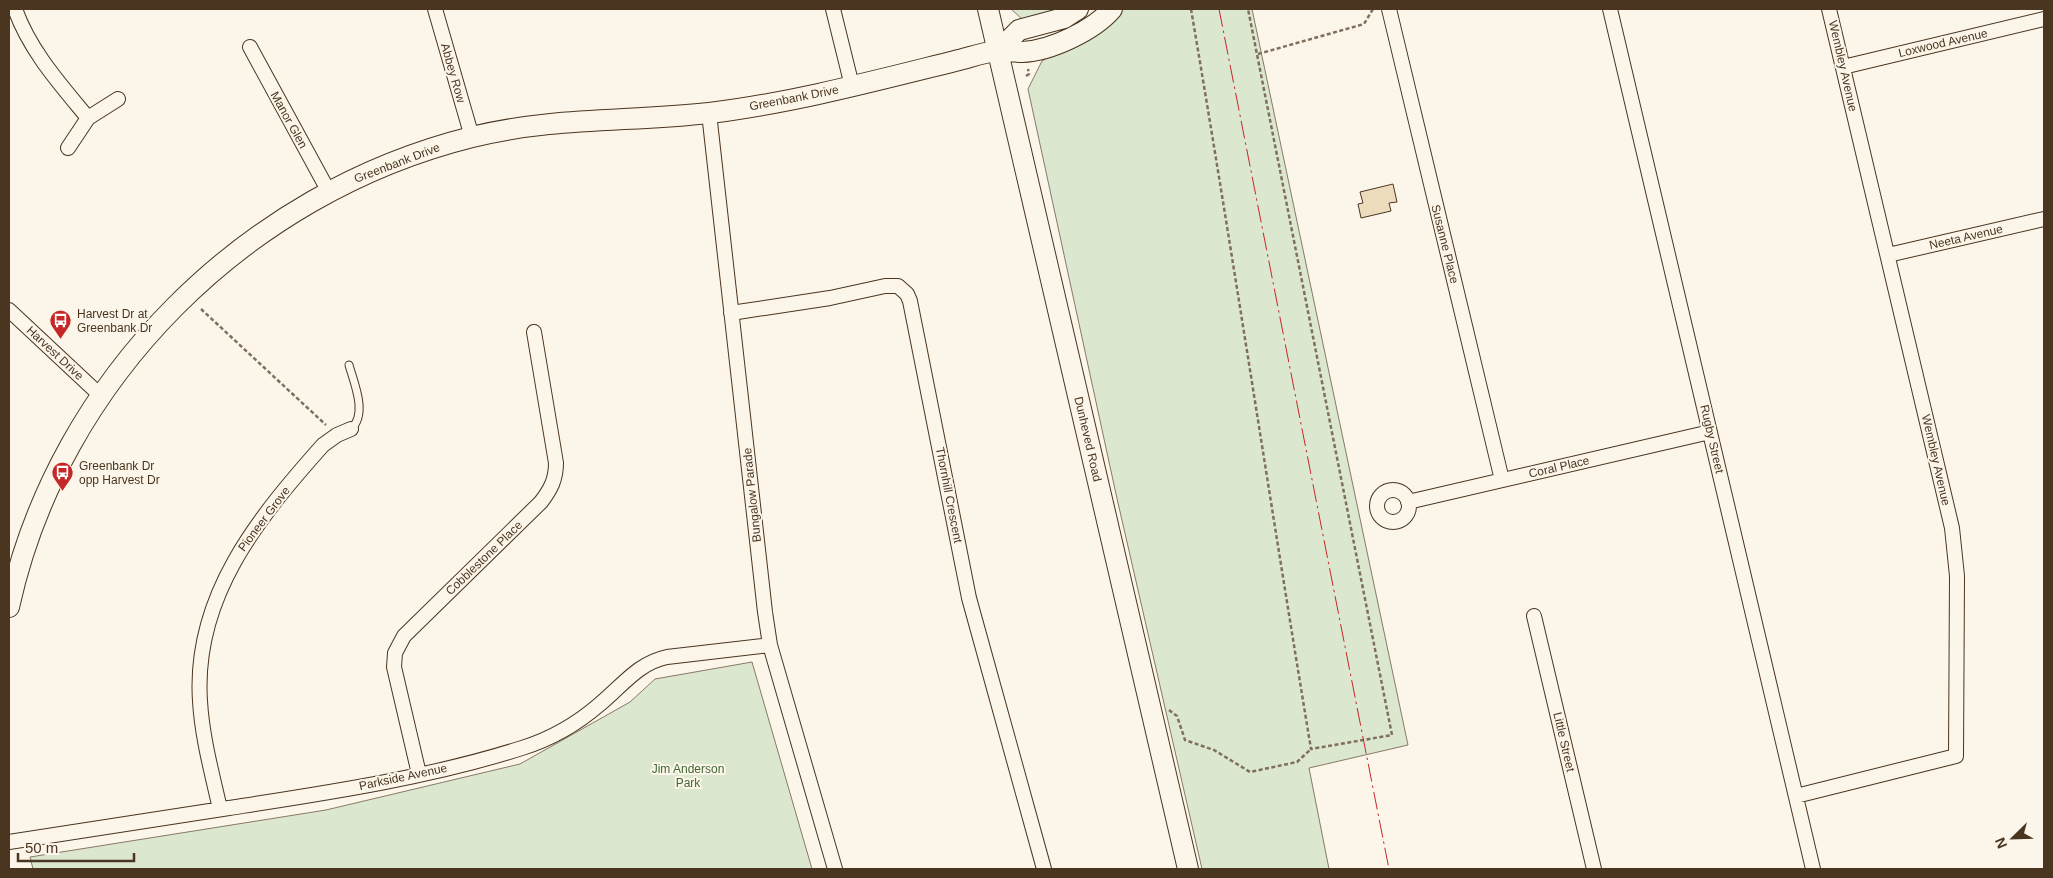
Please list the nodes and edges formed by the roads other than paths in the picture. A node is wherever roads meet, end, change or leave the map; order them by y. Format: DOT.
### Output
graph roads {
  1 [pos="15,9"];
  2 [pos="435,9"];
  3 [pos="834,9"];
  4 [pos="988,9"];
  5 [pos="1078,9"];
  6 [pos="1112,9"];
  7 [pos="1389,9"];
  8 [pos="1610,9"];
  9 [pos="1829,9"];
  10 [pos="2044,19"];
  11 [pos="250,47"];
  12 [pos="998,51"];
  13 [pos="1843,66"];
  14 [pos="852,86"];
  15 [pos="118,99"];
  16 [pos="709,113"];
  17 [pos="88,118"];
  18 [pos="472,137"];
  19 [pos="68,148"];
  20 [pos="329,192"];
  21 [pos="2044,219"];
  22 [pos="1888,255"];
  23 [pos="9,310"];
  24 [pos="731,313"];
  25 [pos="534,332"];
  26 [pos="349,365"];
  27 [pos="101,396"];
  28 [pos="351,429"];
  29 [pos="1710,432"];
  30 [pos="1502,480"];
  31 [pos="1408,502"];
  32 [pos="9,607"];
  33 [pos="1534,616"];
  34 [pos="770,645"];
  35 [pos="419,774"];
  36 [pos="1796,796"];
  37 [pos="220,809"];
  38 [pos="9,842"];
  39 [pos="834,869"];
  40 [pos="1044,869"];
  41 [pos="1188,869"];
  42 [pos="1594,869"];
  43 [pos="1813,869"];
  1 -- 17 [label="street"];
  2 -- 18 [label="street, Abbey Row"];
  3 -- 14 [label="street"];
  4 -- 12 [label="street, Dunheved Road"];
  5 -- 12 [label="street"];
  6 -- 12 [label="street, Greenbank Drive"];
  7 -- 30 [label="street, Susanne Place"];
  8 -- 29 [label="street, Rugby Street"];
  9 -- 13 [label="street, Wembley Avenue"];
  10 -- 13 [label="street, Loxwood Avenue"];
  11 -- 20 [label="street, Manor Glen"];
  12 -- 14 [label="street, Greenbank Drive"];
  12 -- 41 [label="street, Dunheved Road"];
  13 -- 22 [label="street, Wembley Avenue"];
  14 -- 16 [label="street, Greenbank Drive"];
  15 -- 17 [label="street"];
  16 -- 18 [label="street, Greenbank Drive"];
  16 -- 24 [label="street, Bungalow Parade"];
  17 -- 19 [label="street"];
  18 -- 20 [label="street, Greenbank Drive"];
  20 -- 27 [label="street, Greenbank Drive"];
  21 -- 22 [label="street, Neeta Avenue"];
  22 -- 36 [label="street, Wembley Avenue"];
  23 -- 27 [label="street, Harvest Drive"];
  24 -- 34 [label="street, Bungalow Parade"];
  24 -- 40 [label="street, Thornhill Crescent"];
  25 -- 35 [label="street, Cobblestone Place"];
  26 -- 28 [label="lane"];
  27 -- 32 [label="street, Greenbank Drive"];
  28 -- 37 [label="street, Pioneer Grove"];
  29 -- 30 [label="street, Coral Place"];
  29 -- 36 [label="street, Rugby Street"];
  30 -- 31 [label="street, Coral Place"];
  33 -- 42 [label="street, Little Street"];
  34 -- 35 [label="street, Parkside Avenue"];
  34 -- 39 [label="street, Bungalow Parade"];
  35 -- 37 [label="street, Parkside Avenue"];
  36 -- 43 [label="street, Rugby Street"];
  37 -- 38 [label="street, Parkside Avenue"];
}
